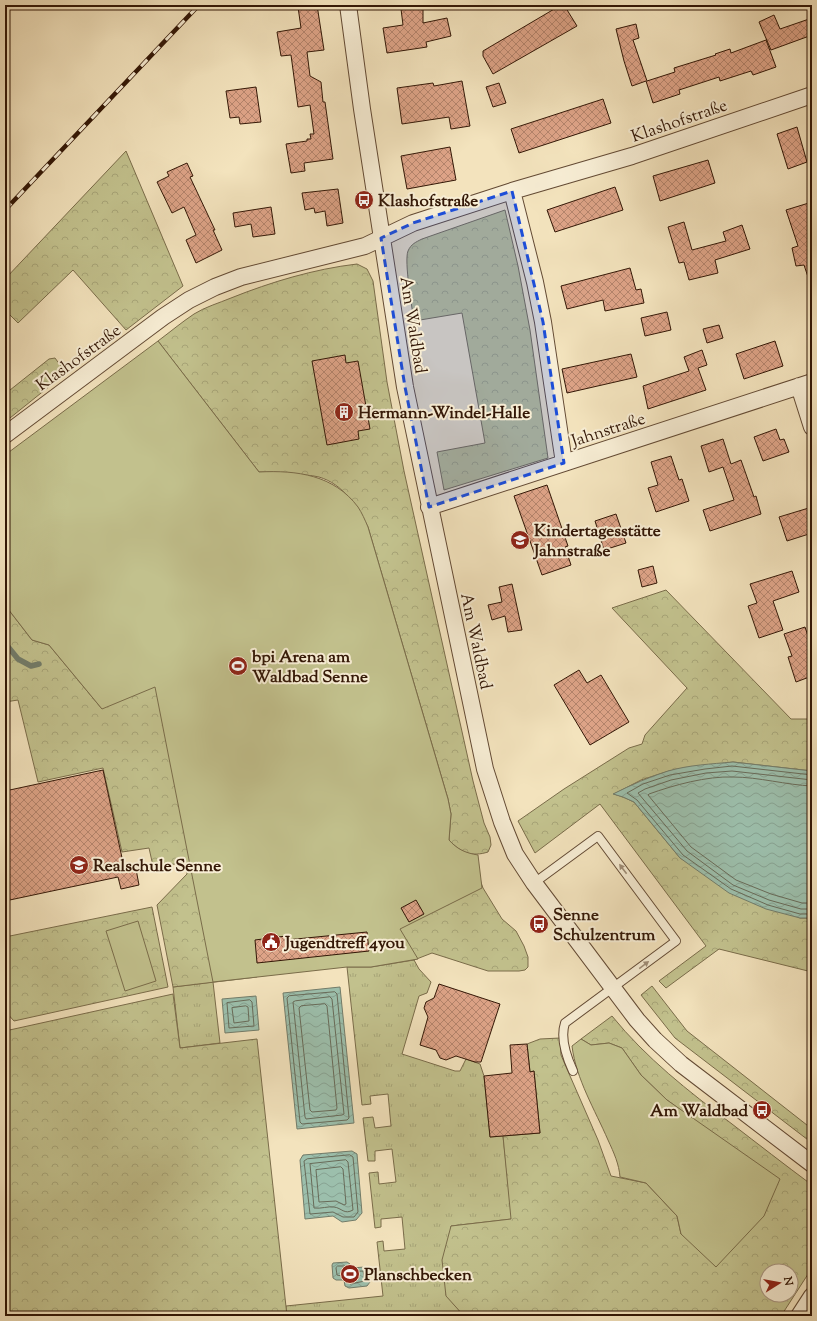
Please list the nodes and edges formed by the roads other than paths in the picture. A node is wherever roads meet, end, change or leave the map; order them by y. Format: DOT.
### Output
graph roads {
  1 [pos="348,5"];
  2 [pos="812,95"];
  3 [pos="512,192"];
  4 [pos="381,238"];
  5 [pos="806,384"];
  6 [pos="812,427"];
  7 [pos="5,435"];
  8 [pos="564,463"];
  9 [pos="429,507"];
  10 [pos="534,883"];
  11 [pos="613,988"];
  12 [pos="573,1071"];
  13 [pos="812,1164"];
  14 [pos="812,1296"];
  15 [pos="799,1316"];
  1 -- 4 [label="street, Am Waldbad"];
  2 -- 3 [label="street, Klashofstraße"];
  3 -- 4 [label="street, Klashofstraße"];
  3 -- 8 [label="street"];
  4 -- 7 [label="street, Klashofstraße"];
  4 -- 9 [label="street, Am Waldbad"];
  5 -- 6 [label="street, Jahnstraße"];
  5 -- 8 [label="street, Jahnstraße"];
  8 -- 9 [label="street, Jahnstraße"];
  9 -- 10 [label="street, Am Waldbad"];
  10 -- 11 [label="street, Am Waldbad"];
  11 -- 10 [label="lane, one-way"];
  11 -- 12 [label="lane"];
  11 -- 13 [label="street, Am Waldbad"];
  14 -- 15 [label="street"];
}
